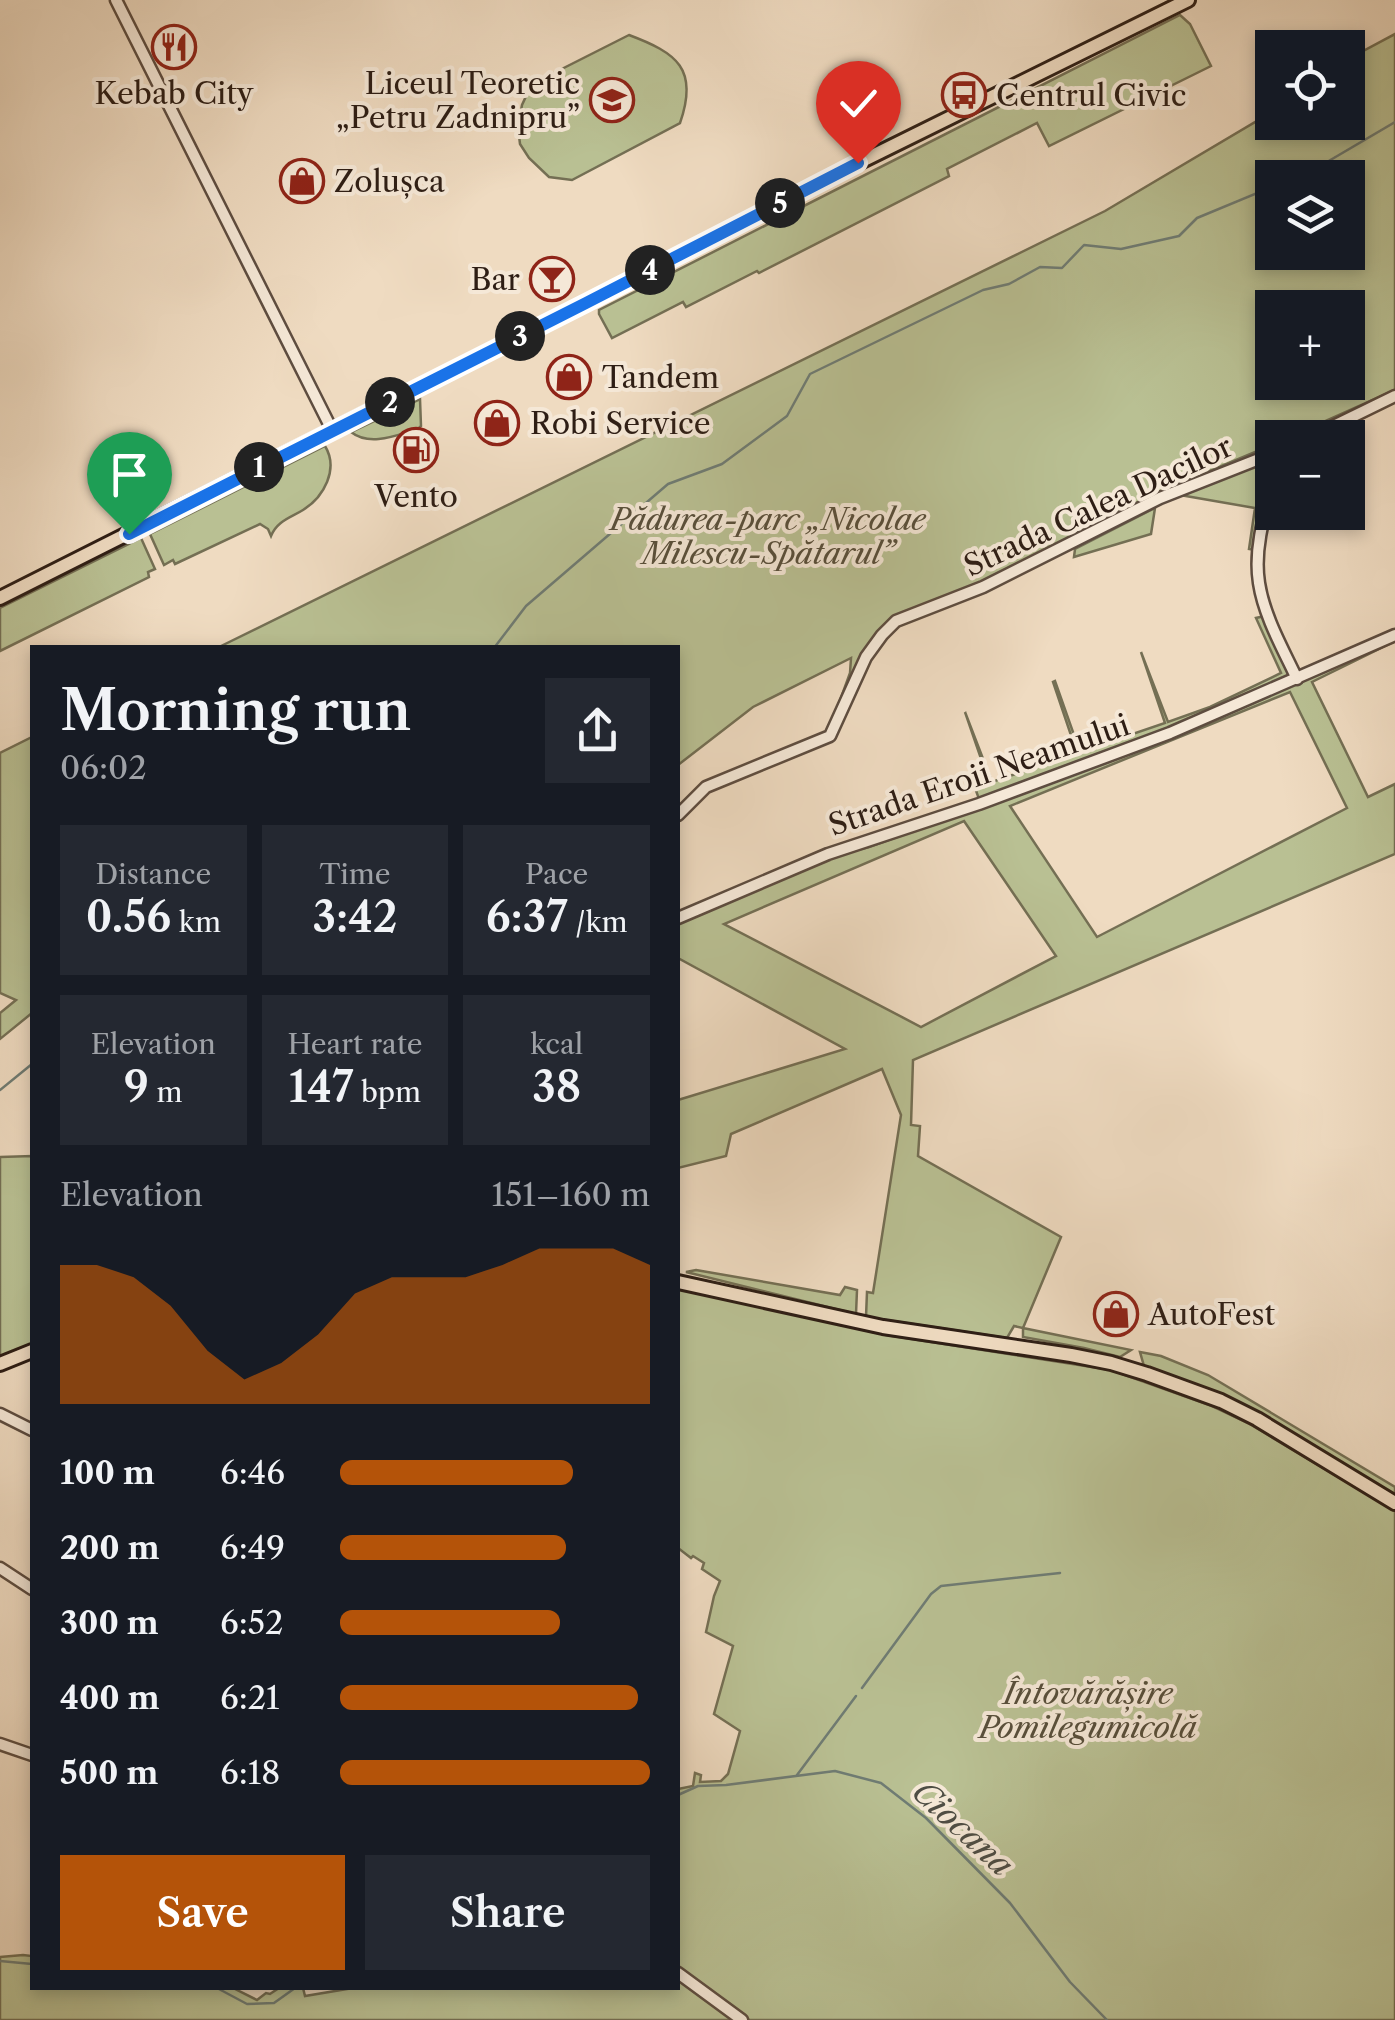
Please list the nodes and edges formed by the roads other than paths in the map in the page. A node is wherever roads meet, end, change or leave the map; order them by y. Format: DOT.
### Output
graph roads {
  1 [pos="116,0"];
  2 [pos="1188,0"];
  3 [pos="1395,396"];
  4 [pos="1346,420"];
  5 [pos="332,430"];
  6 [pos="1255,461"];
  7 [pos="1263,530"];
  8 [pos="0,598"];
  9 [pos="1395,635"];
  10 [pos="1297,680"];
  11 [pos="680,813"];
  12 [pos="680,917"];
  13 [pos="680,1282"];
  14 [pos="30,1352"];
  15 [pos="0,1364"];
  16 [pos="0,1414"];
  17 [pos="30,1429"];
  18 [pos="1395,1502"];
  19 [pos="0,1568"];
  20 [pos="30,1588"];
  21 [pos="0,1744"];
  22 [pos="30,1754"];
  23 [pos="680,1974"];
  24 [pos="742,2020"];
  1 -- 5 [label="street"];
  2 -- 5 [label="main road"];
  3 -- 4 [label="street"];
  5 -- 8 [label="main road"];
  6 -- 11 [label="street, Strada Calea Dacilor"];
  7 -- 10 [label="street, Strada Calea Dacilor"];
  9 -- 10 [label="street, Strada Eroii Neamului"];
  10 -- 12 [label="street, Strada Eroii Neamului"];
  13 -- 18 [label="main road"];
  14 -- 15 [label="main road"];
  16 -- 17 [label="street"];
  19 -- 20 [label="street"];
  21 -- 22 [label="street"];
  23 -- 24 [label="street"];
}
